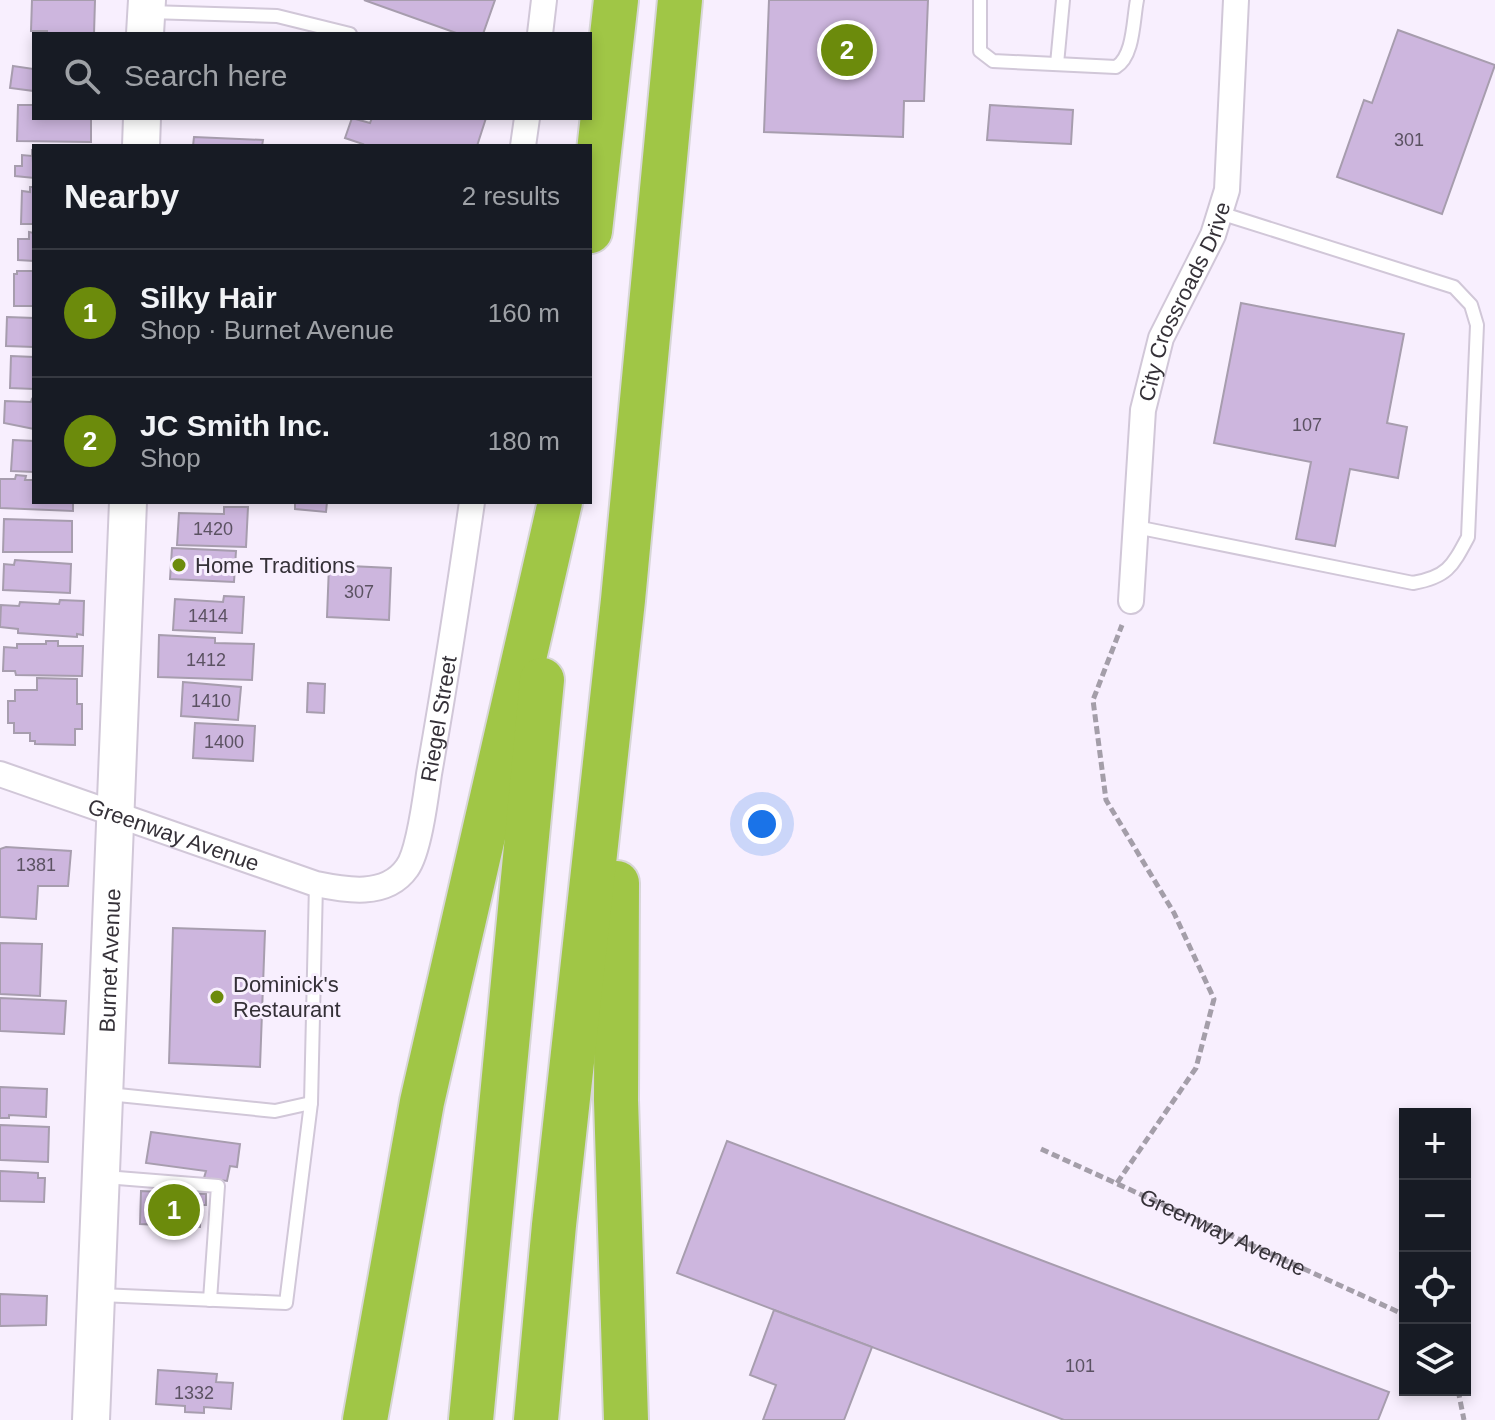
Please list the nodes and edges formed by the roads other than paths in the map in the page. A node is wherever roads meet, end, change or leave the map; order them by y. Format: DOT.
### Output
graph roads {
  1 [pos="544,0"];
  2 [pos="616,0"];
  3 [pos="680,0"];
  4 [pos="980,0"];
  5 [pos="1063,0"];
  6 [pos="1137,0"];
  7 [pos="1236,0"];
  8 [pos="146,15"];
  9 [pos="342,32"];
  10 [pos="540,32"];
  11 [pos="1057,64"];
  12 [pos="142,120"];
  13 [pos="527,120"];
  14 [pos="141,144"];
  15 [pos="523,144"];
  16 [pos="592,213"];
  17 [pos="1220,213"];
  18 [pos="128,504"];
  19 [pos="472,504"];
  20 [pos="560,504"];
  21 [pos="560,504"];
  22 [pos="1136,527"];
  23 [pos="623,600"];
  24 [pos="1131,601"];
  25 [pos="0,774"];
  26 [pos="117,817"];
  27 [pos="316,884"];
  28 [pos="348,890"];
  29 [pos="105,1093"];
  30 [pos="311,1103"];
  31 [pos="101,1177"];
  32 [pos="96,1295"];
  33 [pos="210,1300"];
  34 [pos="91,1420"];
  35 [pos="365,1420"];
  36 [pos="471,1420"];
  37 [pos="536,1420"];
  38 [pos="626,1420"];
  1 -- 10 [label="street"];
  2 -- 16 [label="highway"];
  3 -- 23 [label="highway"];
  4 -- 11 [label="lane"];
  5 -- 11 [label="lane"];
  6 -- 11 [label="lane"];
  7 -- 17 [label="street, City Crossroads Drive"];
  8 -- 9 [label="lane"];
  12 -- 14 [label="street"];
  13 -- 15 [label="street"];
  17 -- 22 [label="street, City Crossroads Drive"];
  17 -- 22 [label="lane"];
  18 -- 26 [label="street, Burnet Avenue"];
  19 -- 28 [label="street, Riegel Street"];
  20 -- 35 [label="highway"];
  21 -- 36 [label="highway"];
  22 -- 24 [label="street, City Crossroads Drive"];
  23 -- 37 [label="highway"];
  23 -- 38 [label="highway"];
  25 -- 26 [label="street, Greenway Avenue"];
  26 -- 27 [label="street, Greenway Avenue"];
  26 -- 29 [label="street, Burnet Avenue"];
  27 -- 28 [label="street, Greenway Avenue"];
  27 -- 30 [label="lane"];
  29 -- 30 [label="lane"];
  29 -- 31 [label="street, Burnet Avenue"];
  30 -- 33 [label="lane"];
  31 -- 32 [label="street, Burnet Avenue"];
  31 -- 33 [label="lane"];
  32 -- 33 [label="lane"];
  32 -- 34 [label="street, Burnet Avenue"];
}
